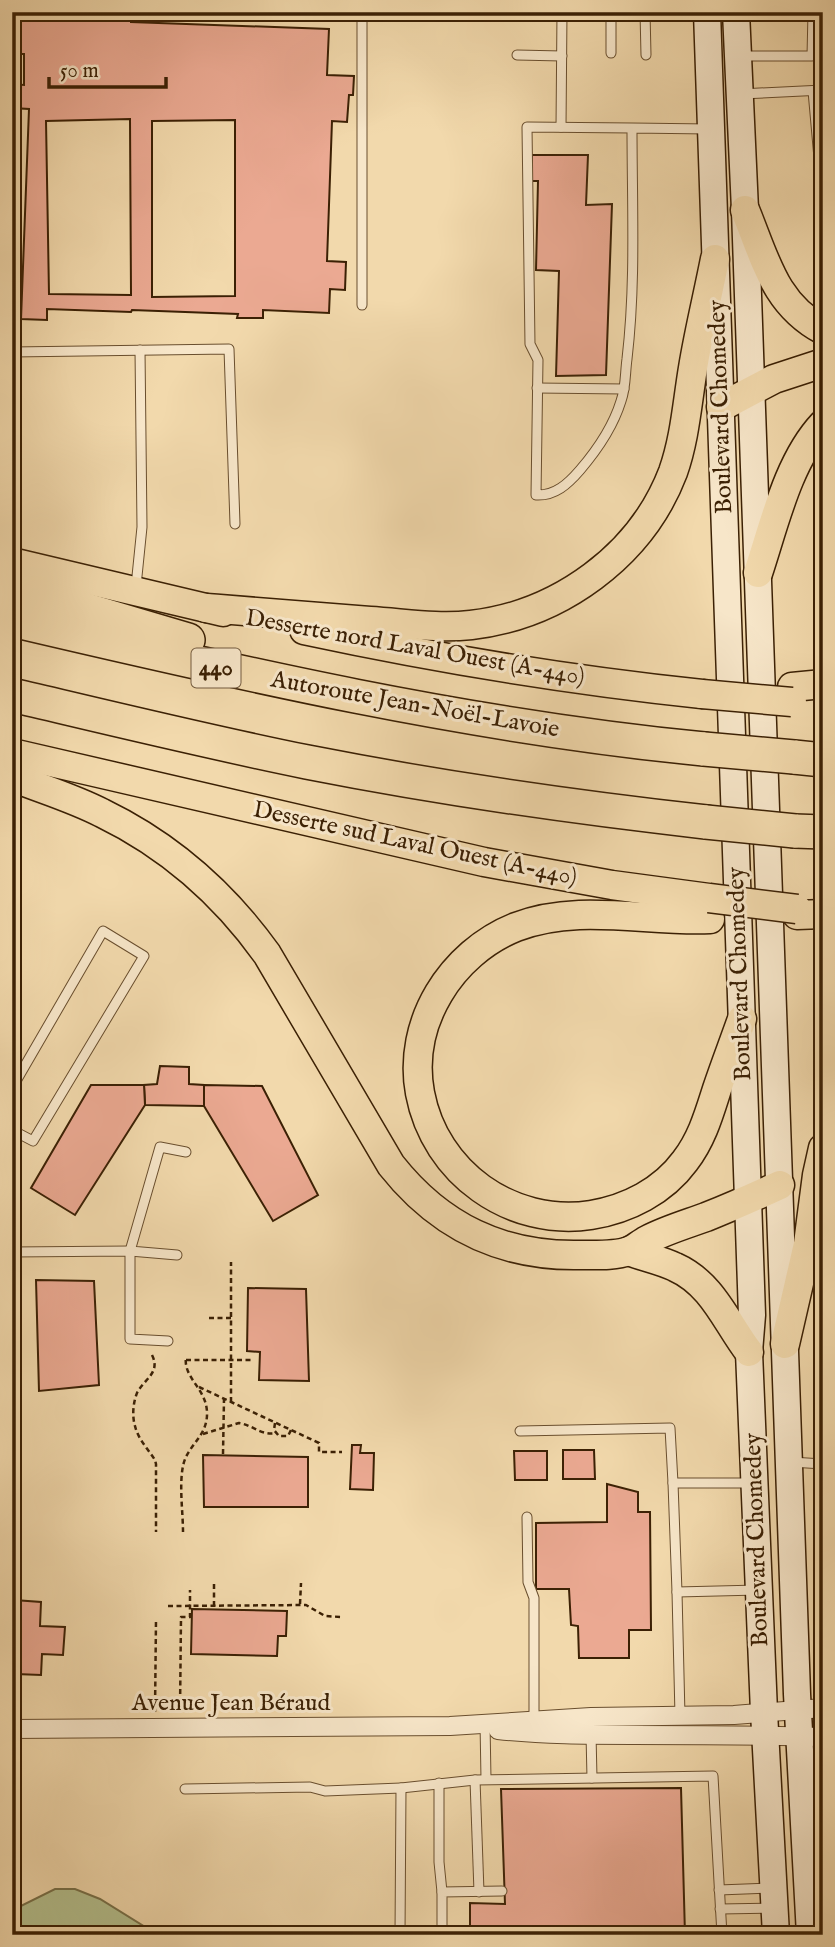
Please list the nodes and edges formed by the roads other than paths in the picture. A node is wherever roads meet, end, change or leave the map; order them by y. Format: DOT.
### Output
graph roads {
  1 [pos="362,12"];
  2 [pos="562,12"];
  3 [pos="611,12"];
  4 [pos="645,12"];
  5 [pos="707,12"];
  6 [pos="736,12"];
  7 [pos="813,12"];
  8 [pos="611,53"];
  9 [pos="517,55"];
  10 [pos="646,55"];
  11 [pos="562,56"];
  12 [pos="738,56"];
  13 [pos="812,56"];
  14 [pos="823,56"];
  15 [pos="818,90"];
  16 [pos="740,94"];
  17 [pos="561,127"];
  18 [pos="632,128"];
  19 [pos="711,130"];
  20 [pos="823,203"];
  21 [pos="745,210"];
  22 [pos="715,259"];
  23 [pos="362,305"];
  24 [pos="823,330"];
  25 [pos="140,350"];
  26 [pos="12,352"];
  27 [pos="823,363"];
  28 [pos="537,388"];
  29 [pos="624,388"];
  30 [pos="751,390"];
  31 [pos="721,407"];
  32 [pos="823,424"];
  33 [pos="235,524"];
  34 [pos="12,562"];
  35 [pos="758,573"];
  36 [pos="12,587"];
  37 [pos="135,591"];
  38 [pos="206,608"];
  39 [pos="12,620"];
  40 [pos="823,684"];
  41 [pos="792,694"];
  42 [pos="12,695"];
  43 [pos="823,704"];
  44 [pos="422,710"];
  45 [pos="12,753"];
  46 [pos="808,758"];
  47 [pos="12,777"];
  48 [pos="809,832"];
  49 [pos="709,909"];
  50 [pos="810,912"];
  51 [pos="742,1019"];
  52 [pos="12,1088"];
  53 [pos="12,1130"];
  54 [pos="823,1148"];
  55 [pos="186,1152"];
  56 [pos="780,1185"];
  57 [pos="748,1199"];
  58 [pos="130,1251"];
  59 [pos="629,1251"];
  60 [pos="12,1252"];
  61 [pos="177,1255"];
  62 [pos="169,1341"];
  63 [pos="785,1344"];
  64 [pos="749,1352"];
  65 [pos="520,1431"];
  66 [pos="789,1462"];
  67 [pos="823,1464"];
  68 [pos="673,1483"];
  69 [pos="755,1483"];
  70 [pos="527,1517"];
  71 [pos="760,1590"];
  72 [pos="677,1592"];
  73 [pos="810,1709"];
  74 [pos="680,1716"];
  75 [pos="591,1717"];
  76 [pos="765,1724"];
  77 [pos="485,1726"];
  78 [pos="534,1727"];
  79 [pos="12,1729"];
  80 [pos="591,1735"];
  81 [pos="811,1737"];
  82 [pos="592,1778"];
  83 [pos="486,1779"];
  84 [pos="475,1780"];
  85 [pos="439,1783"];
  86 [pos="401,1788"];
  87 [pos="185,1789"];
  88 [pos="719,1890"];
  89 [pos="502,1891"];
  90 [pos="442,1892"];
  91 [pos="479,1892"];
  92 [pos="774,1898"];
  93 [pos="720,1909"];
  94 [pos="400,1935"];
  95 [pos="442,1935"];
  96 [pos="722,1935"];
  97 [pos="776,1935"];
  98 [pos="810,1935"];
  1 -- 23 [label="lane"];
  2 -- 11 [label="lane"];
  3 -- 8 [label="lane"];
  4 -- 10 [label="lane"];
  5 -- 19 [label="street, Boulevard Chomedey"];
  6 -- 12 [label="street, Boulevard Chomedey"];
  7 -- 13 [label="lane"];
  9 -- 11 [label="lane"];
  11 -- 17 [label="lane"];
  12 -- 13 [label="lane"];
  12 -- 16 [label="street, Boulevard Chomedey"];
  13 -- 14 [label="lane"];
  15 -- 16 [label="lane"];
  15 -- 20 [label="lane"];
  16 -- 21 [label="street, Boulevard Chomedey"];
  17 -- 18 [label="lane"];
  17 -- 28 [label="lane"];
  18 -- 19 [label="lane"];
  18 -- 29 [label="lane"];
  19 -- 22 [label="street, Boulevard Chomedey"];
  21 -- 24 [label="main road"];
  21 -- 30 [label="street, Boulevard Chomedey"];
  22 -- 31 [label="street, Boulevard Chomedey"];
  22 -- 38 [label="main road"];
  25 -- 26 [label="lane"];
  25 -- 33 [label="lane"];
  25 -- 37 [label="lane"];
  27 -- 30 [label="main road"];
  28 -- 29 [label="lane"];
  28 -- 29 [label="lane"];
  30 -- 31 [label="main road"];
  30 -- 35 [label="street, Boulevard Chomedey"];
  31 -- 51 [label="street, Boulevard Chomedey"];
  32 -- 35 [label="main road"];
  34 -- 37 [label="main road, Desserte nord Laval Ouest (A-440)"];
  35 -- 56 [label="street, Boulevard Chomedey"];
  36 -- 44 [label="highway"];
  37 -- 38 [label="main road, Desserte nord Laval Ouest (A-440)"];
  38 -- 41 [label="main road, Desserte nord Laval Ouest (A-440), bridge"];
  39 -- 44 [label="highway, Autoroute Jean-Noël-Lavoie / 440"];
  40 -- 41 [label="main road"];
  41 -- 43 [label="main road, Desserte nord Laval Ouest (A-440)"];
  42 -- 48 [label="highway, bridge"];
  44 -- 46 [label="highway, Autoroute Jean-Noël-Lavoie / 440, bridge"];
  45 -- 49 [label="main road, Desserte sud Laval Ouest (A-440)"];
  47 -- 59 [label="main road"];
  49 -- 50 [label="main road"];
  49 -- 51 [label="main road"];
  51 -- 57 [label="street, Boulevard Chomedey"];
  52 -- 53 [label="lane"];
  54 -- 63 [label="main road"];
  55 -- 58 [label="lane"];
  56 -- 57 [label="main road"];
  56 -- 63 [label="street, Boulevard Chomedey"];
  57 -- 59 [label="main road"];
  57 -- 64 [label="street, Boulevard Chomedey"];
  58 -- 60 [label="lane"];
  58 -- 61 [label="lane"];
  58 -- 62 [label="lane"];
  59 -- 64 [label="main road"];
  63 -- 66 [label="street, Boulevard Chomedey"];
  64 -- 69 [label="street, Boulevard Chomedey"];
  65 -- 68 [label="lane"];
  66 -- 67 [label="lane"];
  66 -- 73 [label="street, Boulevard Chomedey"];
  68 -- 69 [label="lane"];
  68 -- 72 [label="lane"];
  69 -- 71 [label="street, Boulevard Chomedey"];
  70 -- 78 [label="lane"];
  71 -- 72 [label="lane"];
  71 -- 76 [label="street, Boulevard Chomedey"];
  72 -- 74 [label="lane"];
  73 -- 76 [label="street, Avenue Jean Béraud"];
  73 -- 81 [label="street, Boulevard Chomedey"];
  74 -- 75 [label="street, Avenue Jean Béraud"];
  74 -- 76 [label="street, Avenue Jean Béraud"];
  75 -- 78 [label="street, Avenue Jean Béraud"];
  75 -- 80 [label="lane"];
  76 -- 80 [label="street, Avenue Jean Béraud"];
  76 -- 81 [label="street, Avenue Jean Béraud"];
  76 -- 92 [label="street, Boulevard Chomedey"];
  77 -- 78 [label="street, Avenue Jean Béraud"];
  77 -- 79 [label="street, Avenue Jean Béraud"];
  77 -- 83 [label="lane"];
  78 -- 80 [label="street, Avenue Jean Béraud"];
  80 -- 82 [label="lane"];
  81 -- 98 [label="street, Boulevard Chomedey"];
  82 -- 83 [label="lane"];
  82 -- 88 [label="lane"];
  83 -- 84 [label="lane"];
  84 -- 85 [label="lane"];
  84 -- 91 [label="lane"];
  85 -- 86 [label="lane"];
  85 -- 90 [label="lane"];
  86 -- 87 [label="lane"];
  86 -- 94 [label="lane"];
  88 -- 92 [label="lane"];
  88 -- 93 [label="lane"];
  89 -- 91 [label="lane"];
  90 -- 91 [label="lane"];
  90 -- 95 [label="lane"];
  92 -- 93 [label="lane"];
  92 -- 97 [label="street, Boulevard Chomedey"];
  93 -- 96 [label="lane"];
}
